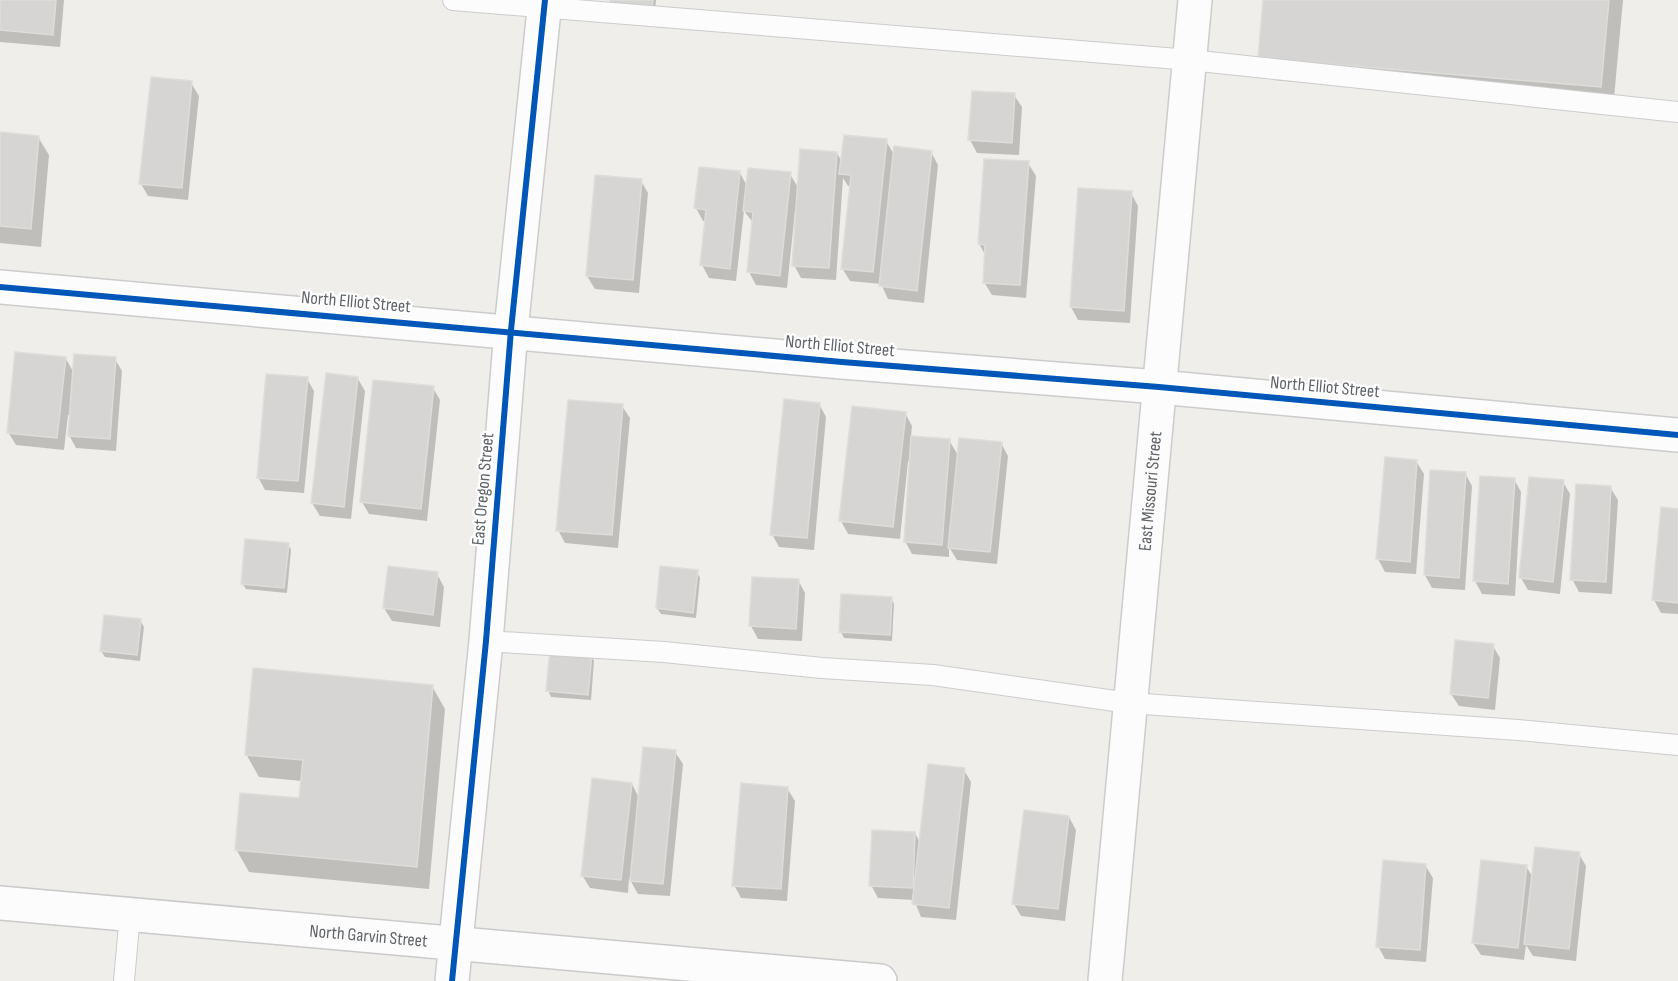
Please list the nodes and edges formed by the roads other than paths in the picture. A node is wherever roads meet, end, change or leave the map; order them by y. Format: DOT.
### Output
graph roads {
  1 [pos="453,0"];
  2 [pos="1195,0"];
  3 [pos="544,3"];
  4 [pos="1190,60"];
  5 [pos="1678,111"];
  6 [pos="0,287"];
  7 [pos="511,330"];
  8 [pos="1159,387"];
  9 [pos="1678,435"];
  10 [pos="486,641"];
  11 [pos="1130,703"];
  12 [pos="1678,745"];
  13 [pos="0,903"];
  14 [pos="130,914"];
  15 [pos="455,942"];
  16 [pos="792,977"];
  17 [pos="124,981"];
  18 [pos="452,981"];
  19 [pos="880,981"];
  20 [pos="1104,981"];
  1 -- 3 [label="lane"];
  2 -- 4 [label="street, East Missouri Street"];
  3 -- 4 [label="lane"];
  3 -- 7 [label="street, East Oregon Street"];
  4 -- 5 [label="lane"];
  4 -- 8 [label="street, East Missouri Street"];
  6 -- 7 [label="street, North Elliot Street"];
  7 -- 8 [label="street, North Elliot Street"];
  7 -- 10 [label="street, East Oregon Street"];
  8 -- 9 [label="street, North Elliot Street"];
  8 -- 11 [label="street, East Missouri Street"];
  10 -- 11 [label="lane"];
  10 -- 15 [label="street, East Oregon Street"];
  11 -- 12 [label="lane"];
  11 -- 20 [label="street, East Missouri Street"];
  13 -- 14 [label="street, North Garvin Street"];
  14 -- 15 [label="street, North Garvin Street"];
  14 -- 17 [label="lane"];
  15 -- 16 [label="street, North Garvin Street"];
  15 -- 18 [label="street, East Oregon Street"];
  16 -- 19 [label="street, North Garvin Street"];
}
